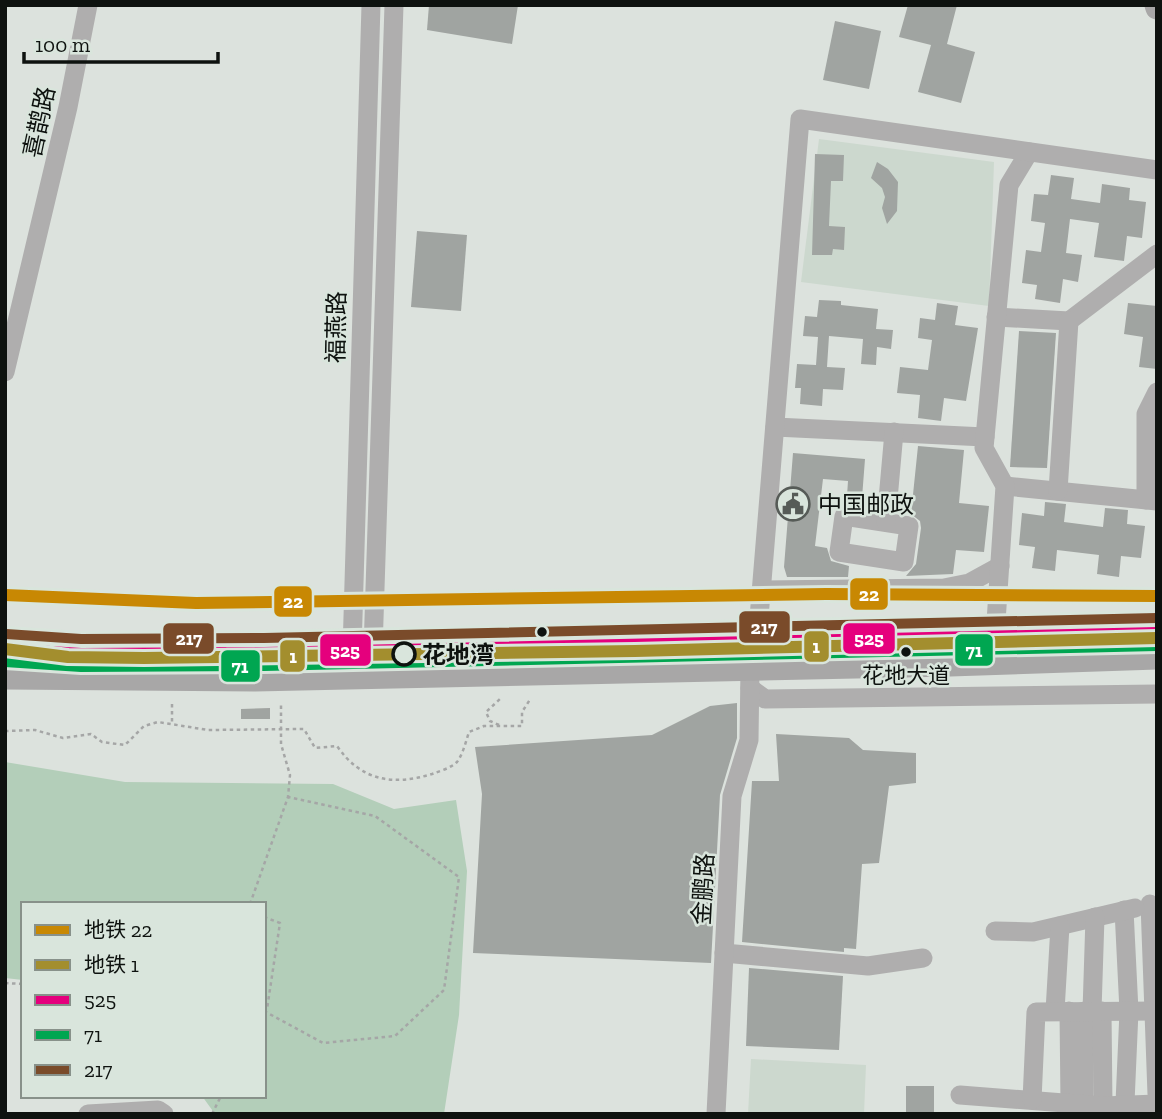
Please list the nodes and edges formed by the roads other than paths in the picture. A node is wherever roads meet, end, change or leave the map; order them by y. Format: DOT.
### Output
graph roads {
  1 [pos="88,5"];
  2 [pos="371,5"];
  3 [pos="394,5"];
  4 [pos="1029,152"];
  5 [pos="1155,169"];
  6 [pos="1157,254"];
  7 [pos="996,317"];
  8 [pos="12,320"];
  9 [pos="1069,321"];
  10 [pos="5,372"];
  11 [pos="1157,392"];
  12 [pos="775,427"];
  13 [pos="894,432"];
  14 [pos="985,437"];
  15 [pos="1005,486"];
  16 [pos="1058,491"];
  17 [pos="1151,500"];
  18 [pos="886,522"];
  19 [pos="1000,566"];
  20 [pos="761,590"];
  21 [pos="1157,632"];
  22 [pos="995,637"];
  23 [pos="757,642"];
  24 [pos="5,648"];
  25 [pos="362,650"];
  26 [pos="1157,657"];
  27 [pos="5,677"];
  28 [pos="750,678"];
  29 [pos="1157,694"];
  30 [pos="1154,903"];
  31 [pos="1124,910"];
  32 [pos="1095,918"];
  33 [pos="1060,926"];
  34 [pos="995,931"];
  35 [pos="724,953"];
  36 [pos="923,958"];
  37 [pos="1080,1011"];
  38 [pos="1129,1011"];
  39 [pos="1154,1011"];
  40 [pos="1157,1094"];
  41 [pos="960,1095"];
  42 [pos="1032,1100"];
  43 [pos="1125,1103"];
  44 [pos="1086,1104"];
  45 [pos="1157,1104"];
  46 [pos="88,1114"];
  47 [pos="164,1114"];
  48 [pos="716,1114"];
  1 -- 8 [label="street, 喜鹊路"];
  2 -- 25 [label="street, 福燕路"];
  3 -- 25 [label="street, 福燕路"];
  4 -- 5 [label="street"];
  4 -- 7 [label="street"];
  4 -- 12 [label="street"];
  6 -- 9 [label="street"];
  7 -- 9 [label="street"];
  7 -- 14 [label="street"];
  8 -- 10 [label="street, 喜鹊路"];
  9 -- 16 [label="street"];
  11 -- 17 [label="street"];
  12 -- 13 [label="street"];
  12 -- 20 [label="street"];
  13 -- 14 [label="street"];
  13 -- 18 [label="street"];
  14 -- 15 [label="street"];
  15 -- 16 [label="street"];
  15 -- 19 [label="street"];
  16 -- 17 [label="street"];
  19 -- 20 [label="street"];
  19 -- 22 [label="street"];
  20 -- 23 [label="street"];
  21 -- 22 [label="main road"];
  22 -- 23 [label="main road"];
  23 -- 25 [label="main road"];
  24 -- 25 [label="main road"];
  26 -- 28 [label="main road"];
  27 -- 28 [label="main road"];
  28 -- 29 [label="street"];
  28 -- 35 [label="street, 金鹏路"];
  30 -- 31 [label="street"];
  30 -- 39 [label="street"];
  31 -- 32 [label="street"];
  31 -- 38 [label="street"];
  32 -- 33 [label="street"];
  32 -- 37 [label="street"];
  33 -- 34 [label="street"];
  33 -- 37 [label="street"];
  35 -- 36 [label="street"];
  35 -- 48 [label="street, 金鹏路"];
  37 -- 38 [label="street"];
  37 -- 42 [label="street"];
  37 -- 44 [label="street"];
  38 -- 39 [label="street"];
  38 -- 43 [label="street"];
  39 -- 40 [label="street"];
  41 -- 42 [label="street"];
  42 -- 44 [label="street"];
  43 -- 44 [label="street"];
  43 -- 45 [label="street"];
  46 -- 47 [label="street"];
}
